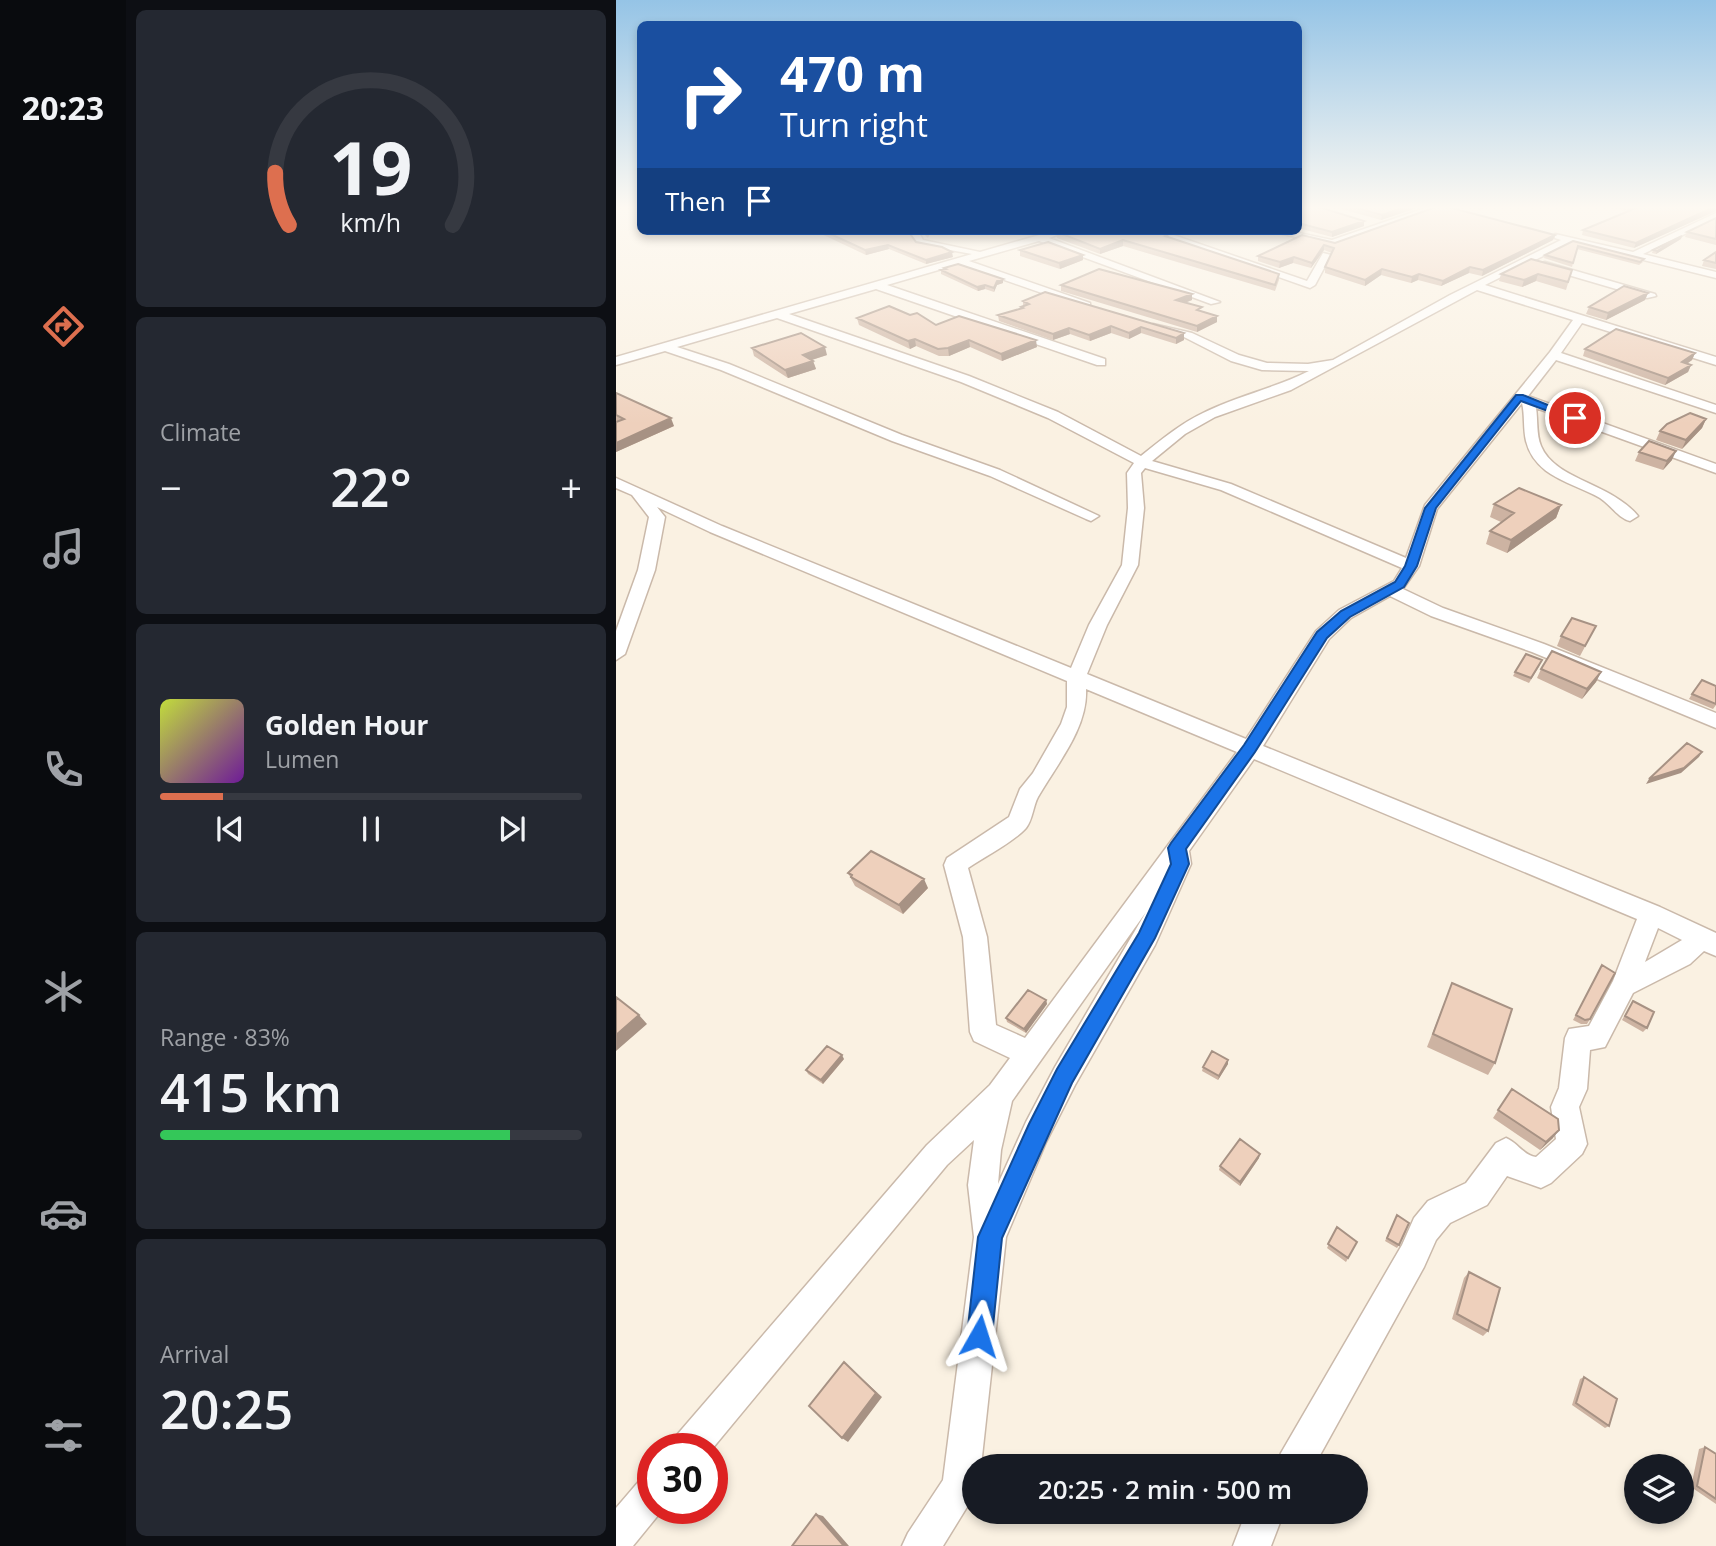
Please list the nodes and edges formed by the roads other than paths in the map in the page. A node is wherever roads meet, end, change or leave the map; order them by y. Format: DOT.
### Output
graph roads {
  1 [pos="896,279"];
  2 [pos="1010,279"];
  3 [pos="1153,279"];
  4 [pos="1293,279"];
  5 [pos="1313,279"];
  6 [pos="1490,279"];
  7 [pos="1593,279"];
  8 [pos="876,285"];
  9 [pos="1476,286"];
  10 [pos="1651,296"];
  11 [pos="1215,302"];
  12 [pos="1096,309"];
  13 [pos="780,315"];
  14 [pos="1579,319"];
  15 [pos="1148,324"];
  16 [pos="666,346"];
  17 [pos="1554,355"];
  18 [pos="616,361"];
  19 [pos="1716,361"];
  20 [pos="1101,362"];
  21 [pos="1336,363"];
  22 [pos="1524,399"];
  23 [pos="1716,409"];
  24 [pos="1142,462"];
  25 [pos="1716,469"];
  26 [pos="616,481"];
  27 [pos="637,490"];
  28 [pos="1091,516"];
  29 [pos="1630,516"];
  30 [pos="1411,566"];
  31 [pos="1390,590"];
  32 [pos="616,654"];
  33 [pos="1076,677"];
  34 [pos="1716,721"];
  35 [pos="1250,748"];
  36 [pos="1177,848"];
  37 [pos="1651,914"];
  38 [pos="1709,942"];
  39 [pos="1623,985"];
  40 [pos="1031,1055"];
  41 [pos="1000,1095"];
  42 [pos="990,1237"];
  43 [pos="702,1433"];
  44 [pos="1301,1454"];
  45 [pos="637,1512"];
  46 [pos="1260,1524"];
  47 [pos="616,1538"];
  48 [pos="921,1546"];
  49 [pos="1252,1546"];
  1 -- 8 [label="street"];
  2 -- 12 [label="street"];
  3 -- 11 [label="street"];
  4 -- 5 [label="street"];
  6 -- 9 [label="street"];
  7 -- 10 [label="street"];
  8 -- 13 [label="street"];
  8 -- 20 [label="street"];
  9 -- 14 [label="street"];
  9 -- 21 [label="street"];
  13 -- 16 [label="street"];
  13 -- 24 [label="street"];
  14 -- 17 [label="street"];
  14 -- 19 [label="street"];
  15 -- 21 [label="street"];
  16 -- 18 [label="street"];
  16 -- 28 [label="street"];
  17 -- 22 [label="street"];
  17 -- 23 [label="street"];
  21 -- 24 [label="street"];
  22 -- 25 [label="street"];
  22 -- 29 [label="street"];
  22 -- 30 [label="street"];
  24 -- 30 [label="street"];
  24 -- 33 [label="street"];
  26 -- 27 [label="street"];
  27 -- 32 [label="street"];
  27 -- 33 [label="street"];
  30 -- 31 [label="street"];
  31 -- 34 [label="street"];
  31 -- 35 [label="street"];
  33 -- 35 [label="street"];
  33 -- 40 [label="street"];
  35 -- 36 [label="street"];
  35 -- 37 [label="street"];
  36 -- 40 [label="street"];
  36 -- 42 [label="street"];
  37 -- 38 [label="street"];
  37 -- 39 [label="street"];
  38 -- 39 [label="street"];
  39 -- 44 [label="street"];
  40 -- 41 [label="street"];
  41 -- 42 [label="street"];
  41 -- 43 [label="street"];
  42 -- 48 [label="street"];
  45 -- 47 [label="street"];
  46 -- 49 [label="street"];
}
